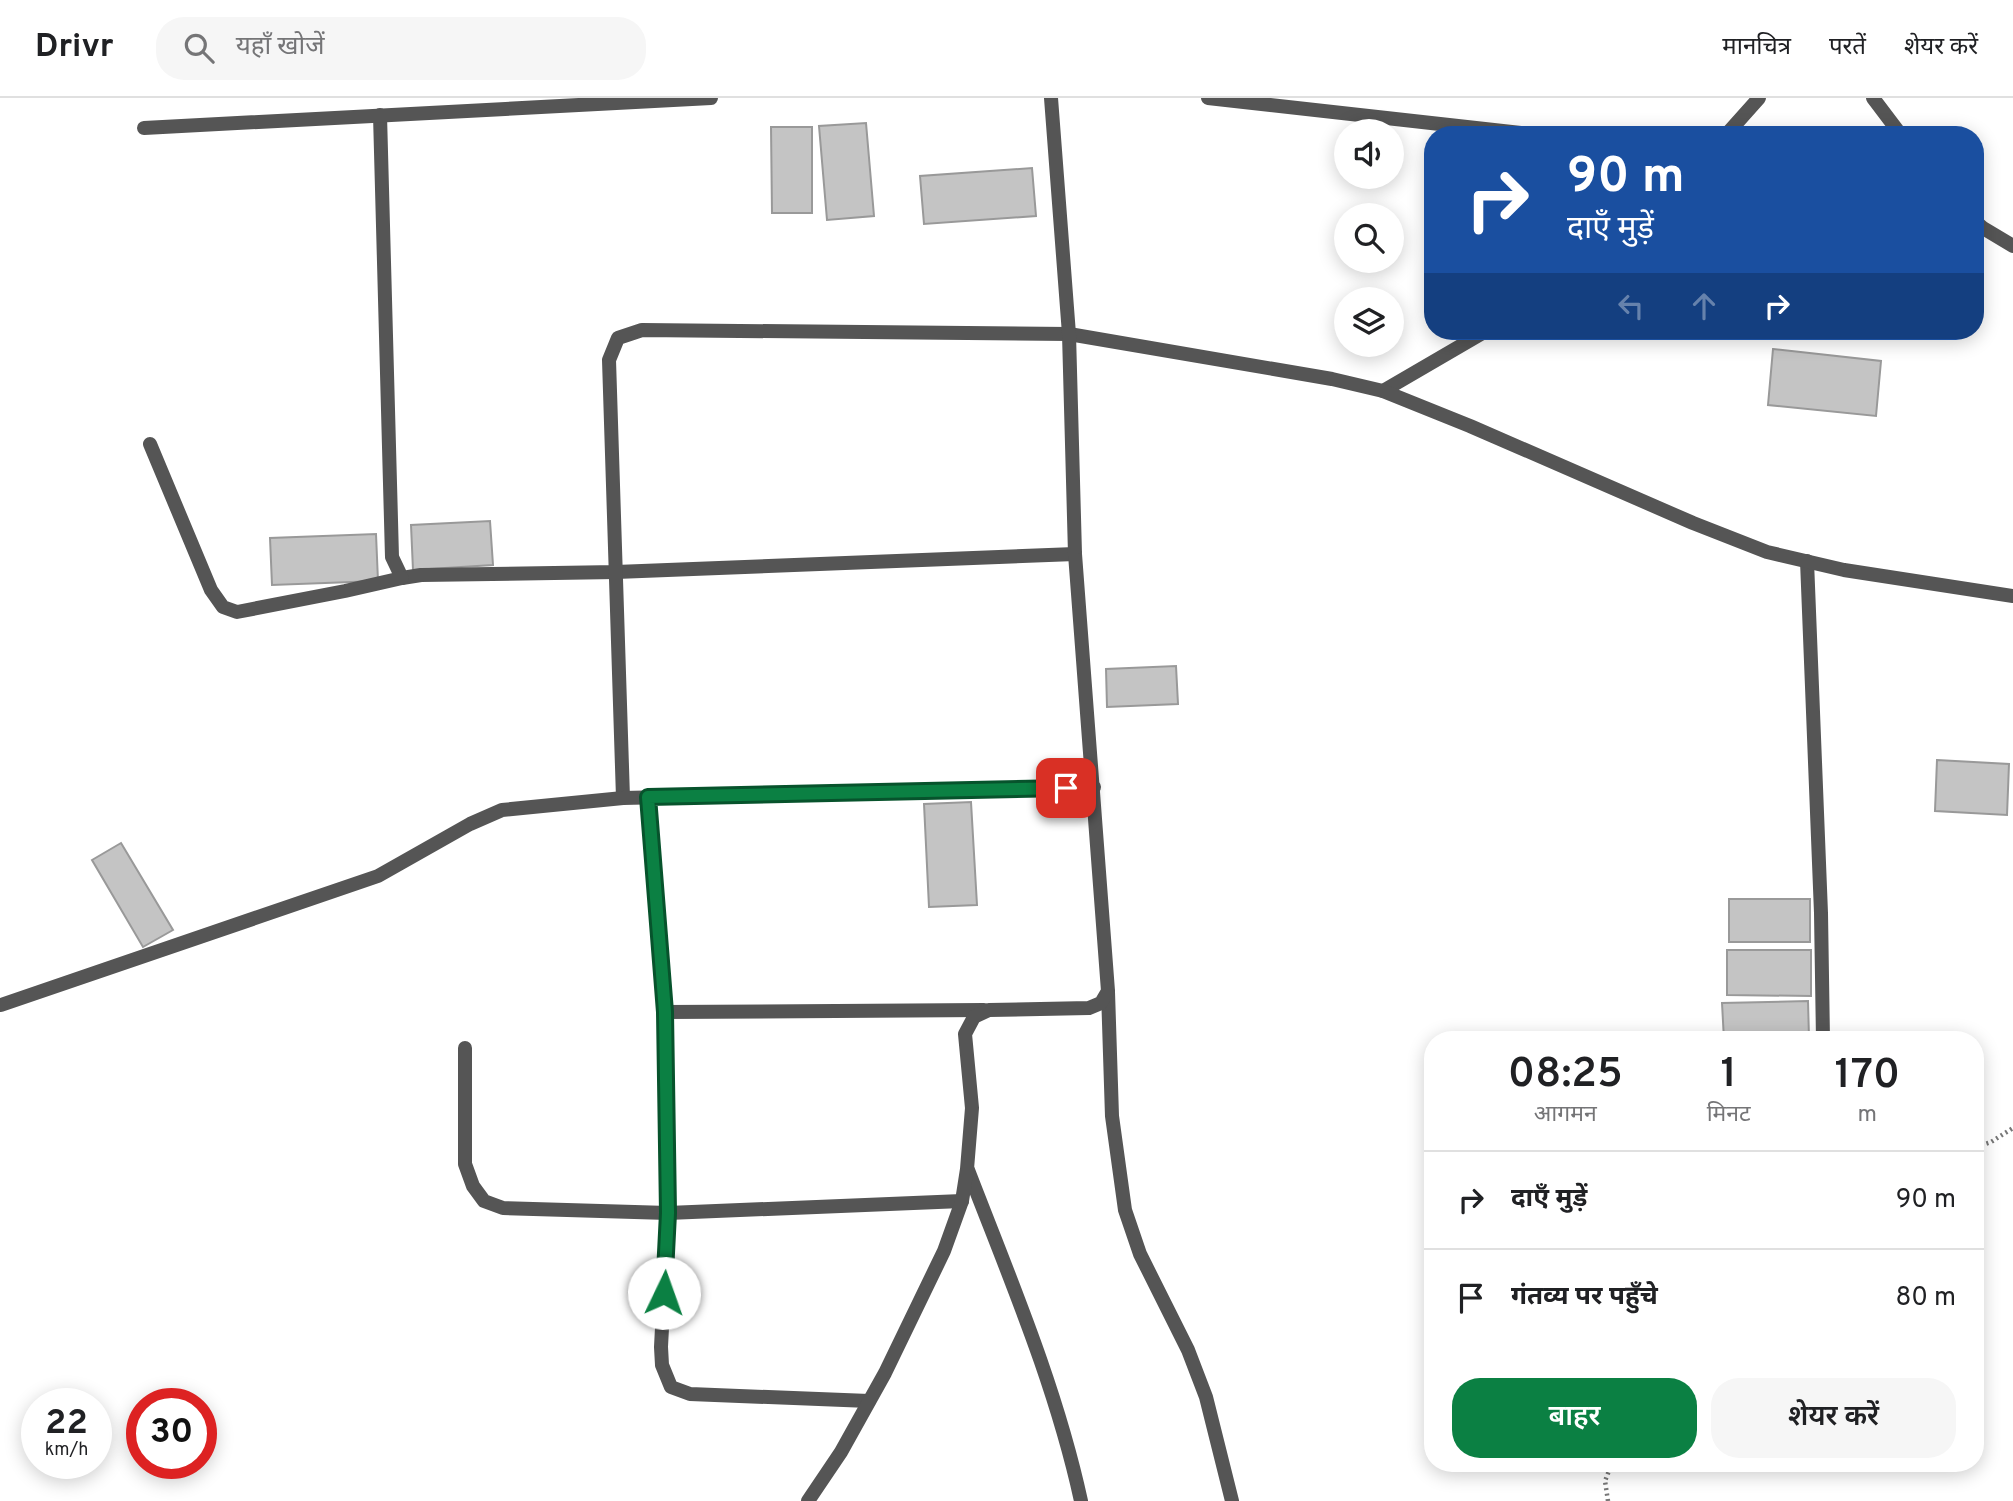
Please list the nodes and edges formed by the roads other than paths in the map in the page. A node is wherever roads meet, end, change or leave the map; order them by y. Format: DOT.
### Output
graph roads {
  1 [pos="712,98"];
  2 [pos="1051,98"];
  3 [pos="1208,98"];
  4 [pos="1759,98"];
  5 [pos="1873,98"];
  6 [pos="380,116"];
  7 [pos="1458,126"];
  8 [pos="1734,126"];
  9 [pos="1894,126"];
  10 [pos="144,128"];
  11 [pos="1984,229"];
  12 [pos="2013,246"];
  13 [pos="1069,334"];
  14 [pos="1471,340"];
  15 [pos="1383,391"];
  16 [pos="150,444"];
  17 [pos="1074,554"];
  18 [pos="1807,561"];
  19 [pos="616,572"];
  20 [pos="402,578"];
  21 [pos="2013,596"];
  22 [pos="1094,788"];
  23 [pos="648,797"];
  24 [pos="623,798"];
  25 [pos="1108,991"];
  26 [pos="1,1005"];
  27 [pos="989,1010"];
  28 [pos="665,1012"];
  29 [pos="1823,1031"];
  30 [pos="465,1048"];
  31 [pos="967,1169"];
  32 [pos="962,1201"];
  33 [pos="668,1213"];
  34 [pos="869,1401"];
  35 [pos="808,1501"];
  36 [pos="1081,1501"];
  37 [pos="1232,1501"];
  1 -- 6 [label="street"];
  2 -- 13 [label="street"];
  3 -- 7 [label="street"];
  4 -- 8 [label="street"];
  5 -- 9 [label="street"];
  6 -- 10 [label="street"];
  6 -- 20 [label="street"];
  11 -- 12 [label="street"];
  13 -- 15 [label="street"];
  13 -- 17 [label="street"];
  13 -- 19 [label="street"];
  14 -- 15 [label="street"];
  15 -- 18 [label="street"];
  16 -- 20 [label="street"];
  17 -- 19 [label="street"];
  17 -- 22 [label="street"];
  18 -- 21 [label="street"];
  18 -- 29 [label="street"];
  19 -- 20 [label="street"];
  19 -- 24 [label="street"];
  22 -- 23 [label="street"];
  22 -- 25 [label="street"];
  23 -- 24 [label="street"];
  23 -- 28 [label="street"];
  24 -- 26 [label="street"];
  25 -- 27 [label="street"];
  25 -- 37 [label="street"];
  27 -- 28 [label="street"];
  27 -- 31 [label="street"];
  28 -- 33 [label="street"];
  30 -- 33 [label="street"];
  31 -- 32 [label="street"];
  31 -- 36 [label="street"];
  32 -- 33 [label="street"];
  32 -- 34 [label="street"];
  33 -- 34 [label="street"];
  34 -- 35 [label="street"];
}
